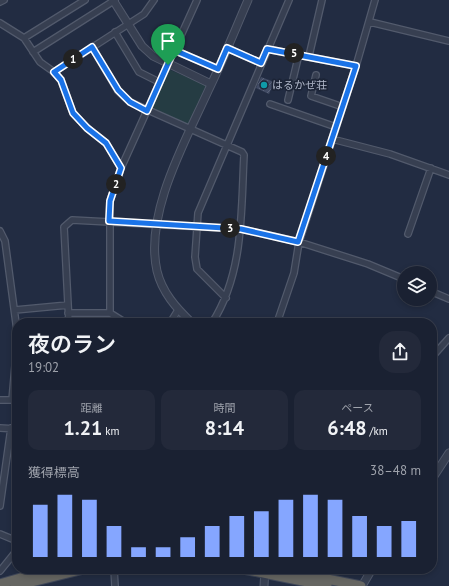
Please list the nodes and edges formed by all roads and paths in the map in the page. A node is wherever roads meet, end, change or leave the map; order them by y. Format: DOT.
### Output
graph roads {
  1 [pos="4,0"];
  2 [pos="85,0"];
  3 [pos="114,0"];
  4 [pos="154,0"];
  5 [pos="197,0"];
  6 [pos="248,0"];
  7 [pos="289,0"];
  8 [pos="322,0"];
  9 [pos="374,0"];
  10 [pos="0,2"];
  11 [pos="370,22"];
  12 [pos="0,23"];
  13 [pos="128,24"];
  14 [pos="116,32"];
  15 [pos="24,38"];
  16 [pos="449,41"];
  17 [pos="92,47"];
  18 [pos="227,48"];
  19 [pos="267,49"];
  20 [pos="174,50"];
  21 [pos="33,52"];
  22 [pos="299,54"];
  23 [pos="309,56"];
  24 [pos="261,63"];
  25 [pos="168,65"];
  26 [pos="356,66"];
  27 [pos="218,69"];
  28 [pos="54,72"];
  29 [pos="316,75"];
  30 [pos="160,82"];
  31 [pos="212,84"];
  32 [pos="288,100"];
  33 [pos="270,104"];
  34 [pos="343,106"];
  35 [pos="147,111"];
  36 [pos="336,127"];
  37 [pos="191,130"];
  38 [pos="332,139"];
  39 [pos="226,146"];
  40 [pos="121,168"];
  41 [pos="431,168"];
  42 [pos="449,175"];
  43 [pos="109,221"];
  44 [pos="157,224"];
  45 [pos="196,226"];
  46 [pos="241,229"];
  47 [pos="0,230"];
  48 [pos="408,234"];
  49 [pos="298,242"];
  50 [pos="397,277"];
  51 [pos="437,294"];
  52 [pos="226,298"];
  53 [pos="449,299"];
  54 [pos="68,305"];
  55 [pos="15,310"];
  56 [pos="178,310"];
  57 [pos="68,313"];
  58 [pos="110,313"];
  59 [pos="16,318"];
  60 [pos="68,318"];
  61 [pos="118,318"];
  62 [pos="173,318"];
  63 [pos="187,318"];
  64 [pos="215,318"];
  65 [pos="280,318"];
  66 [pos="449,338"];
  67 [pos="437,351"];
  68 [pos="0,400"];
  69 [pos="12,400"];
  70 [pos="0,428"];
  71 [pos="12,429"];
  72 [pos="12,440"];
  73 [pos="449,453"];
  74 [pos="437,471"];
  75 [pos="0,506"];
  76 [pos="0,534"];
  77 [pos="12,539"];
  78 [pos="12,556"];
  79 [pos="0,571"];
  80 [pos="35,574"];
  81 [pos="64,574"];
  82 [pos="114,574"];
  83 [pos="265,574"];
  84 [pos="277,574"];
  85 [pos="302,574"];
  86 [pos="369,574"];
  87 [pos="0,584"];
  88 [pos="15,586"];
  89 [pos="115,586"];
  90 [pos="264,586"];
  91 [pos="327,586"];
  92 [pos="361,586"];
  1 -- 10 [label="street"];
  2 -- 15 [label="street"];
  3 -- 13 [label="street"];
  3 -- 21 [label="street"];
  4 -- 13 [label="street"];
  5 -- 20 [label="street"];
  6 -- 18 [label="street"];
  7 -- 19 [label="street"];
  8 -- 23 [label="street"];
  9 -- 11 [label="street"];
  11 -- 16 [label="street"];
  11 -- 26 [label="street"];
  12 -- 15 [label="street"];
  13 -- 14 [label="street"];
  13 -- 25 [label="street"];
  14 -- 17 [label="street"];
  14 -- 30 [label="street"];
  15 -- 21 [label="street"];
  17 -- 28 [label="street"];
  17 -- 35 [label="street"];
  18 -- 24 [label="street"];
  18 -- 27 [label="street"];
  19 -- 22 [label="street"];
  19 -- 24 [label="street"];
  20 -- 25 [label="street"];
  20 -- 27 [label="street"];
  21 -- 28 [label="street"];
  22 -- 23 [label="street"];
  22 -- 32 [label="street"];
  23 -- 26 [label="street"];
  24 -- 39 [label="street"];
  25 -- 30 [label="street"];
  25 -- 31 [label="street"];
  26 -- 34 [label="street"];
  27 -- 31 [label="street"];
  28 -- 40 [label="street"];
  29 -- 34 [label="street"];
  30 -- 35 [label="street"];
  31 -- 37 [label="street"];
  33 -- 36 [label="street"];
  34 -- 36 [label="street"];
  35 -- 37 [label="street"];
  35 -- 40 [label="street"];
  36 -- 38 [label="street"];
  37 -- 39 [label="street"];
  37 -- 44 [label="street"];
  38 -- 41 [label="street"];
  38 -- 49 [label="street"];
  39 -- 45 [label="street"];
  39 -- 46 [label="street"];
  40 -- 43 [label="street"];
  41 -- 42 [label="street"];
  41 -- 48 [label="street"];
  43 -- 44 [label="street"];
  43 -- 54 [label="street"];
  43 -- 58 [label="street"];
  44 -- 45 [label="street"];
  44 -- 56 [label="street"];
  45 -- 46 [label="street"];
  45 -- 52 [label="street"];
  46 -- 49 [label="street"];
  46 -- 52 [label="street"];
  47 -- 55 [label="street"];
  49 -- 50 [label="street"];
  49 -- 65 [label="street"];
  51 -- 53 [label="street"];
  52 -- 64 [label="street"];
  54 -- 55 [label="street"];
  54 -- 57 [label="street"];
  55 -- 59 [label="street"];
  56 -- 62 [label="street"];
  56 -- 63 [label="street"];
  57 -- 58 [label="street"];
  57 -- 60 [label="street"];
  58 -- 61 [label="street"];
  66 -- 67 [label="street"];
  68 -- 69 [label="street"];
  70 -- 71 [label="street"];
  72 -- 75 [label="street"];
  73 -- 74 [label="street"];
  76 -- 77 [label="street"];
  78 -- 79 [label="street"];
  80 -- 87 [label="highway"];
  81 -- 88 [label="highway"];
  82 -- 89 [label="street"];
  83 -- 90 [label="street"];
  84 -- 91 [label="highway"];
  85 -- 92 [label="highway"];
  86 -- 92 [label="street"];
}
